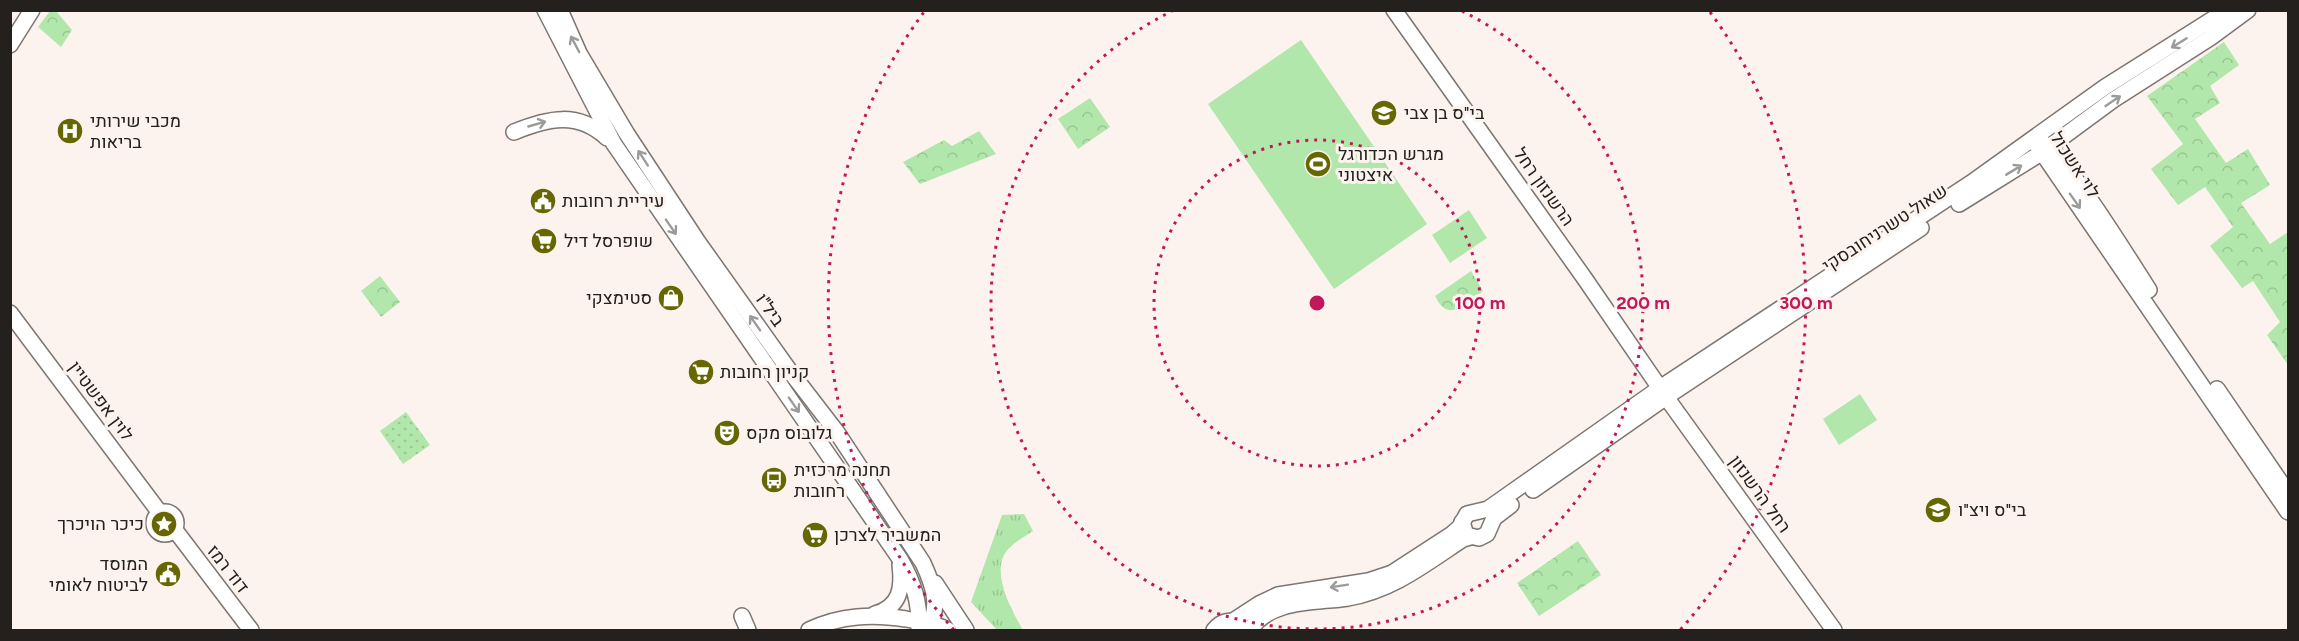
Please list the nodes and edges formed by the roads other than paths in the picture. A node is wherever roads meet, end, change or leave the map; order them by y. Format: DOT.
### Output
graph roads {
  1 [pos="544,10"];
  2 [pos="560,10"];
  3 [pos="1394,10"];
  4 [pos="2228,10"];
  5 [pos="2248,10"];
  6 [pos="31,12"];
  7 [pos="10,18"];
  8 [pos="10,45"];
  9 [pos="514,132"];
  10 [pos="2066,135"];
  11 [pos="2032,138"];
  12 [pos="614,144"];
  13 [pos="2045,149"];
  14 [pos="2071,173"];
  15 [pos="10,313"];
  16 [pos="1663,393"];
  17 [pos="2289,493"];
  18 [pos="1480,511"];
  19 [pos="2289,512"];
  20 [pos="1462,522"];
  21 [pos="1490,525"];
  22 [pos="174,530"];
  23 [pos="1470,537"];
  24 [pos="900,559"];
  25 [pos="925,567"];
  26 [pos="870,615"];
  27 [pos="1821,615"];
  28 [pos="742,616"];
  29 [pos="1233,621"];
  30 [pos="924,626"];
  31 [pos="251,630"];
  32 [pos="748,630"];
  33 [pos="809,630"];
  34 [pos="948,630"];
  35 [pos="966,630"];
  36 [pos="1214,630"];
  37 [pos="1248,630"];
  38 [pos="1825,630"];
  39 [pos="1834,630"];
  1 -- 12 [label="street, ביל\"ו"];
  25 -- 2 [label="street, ביל\"ו, one-way"];
  3 -- 16 [label="street, הרשנזון רחל"];
  4 -- 11 [label="street, שאול טשרניחובסקי, one-way"];
  10 -- 5 [label="street, שאול טשרניחובסקי, one-way"];
  6 -- 7 [label="street"];
  6 -- 8 [label="street"];
  9 -- 12 [label="street, one-way"];
  10 -- 13 [label="street, שאול טשרניחובסקי"];
  10 -- 14 [label="street"];
  11 -- 13 [label="street, לוי אשכול"];
  11 -- 16 [label="street, שאול טשרניחובסקי"];
  12 -- 24 [label="street, ביל\"ו, one-way"];
  13 -- 14 [label="street, לוי אשכול"];
  16 -- 13 [label="street, שאול טשרניחובסקי, one-way"];
  13 -- 19 [label="street, לוי אשכול, one-way"];
  14 -- 17 [label="street, לוי אשכול"];
  15 -- 22 [label="street, לוין אפשטיין"];
  16 -- 18 [label="street, שאול טשרניחובסקי"];
  16 -- 21 [label="street, שאול טשרניחובסקי"];
  16 -- 27 [label="street, רחל הרשנזון"];
  18 -- 20 [label="street"];
  18 -- 21 [label="street"];
  20 -- 23 [label="street"];
  20 -- 29 [label="street, one-way"];
  21 -- 23 [label="street"];
  22 -- 31 [label="street, דוד רמז"];
  23 -- 37 [label="street"];
  24 -- 26 [label="street"];
  24 -- 30 [label="street, ביל\"ו"];
  25 -- 30 [label="street, ביל\"ו"];
  25 -- 35 [label="street"];
  26 -- 30 [label="street"];
  26 -- 33 [label="street"];
  27 -- 38 [label="street"];
  27 -- 39 [label="street"];
  28 -- 32 [label="street"];
  29 -- 36 [label="street"];
  29 -- 37 [label="street"];
  30 -- 34 [label="street"];
}
